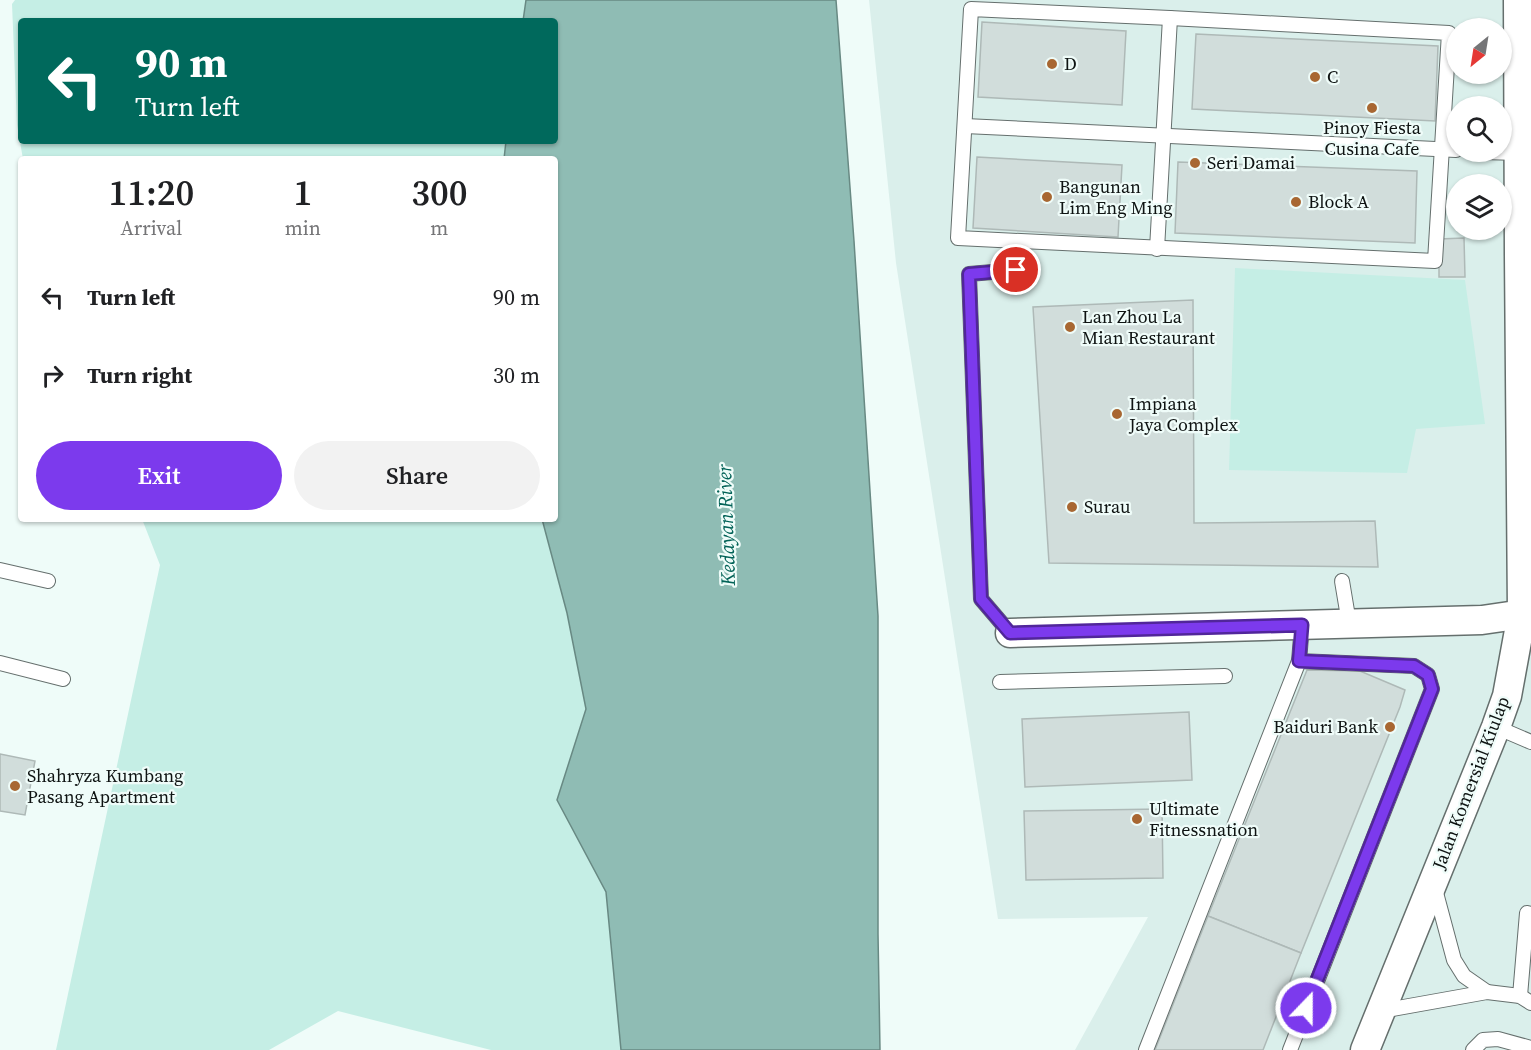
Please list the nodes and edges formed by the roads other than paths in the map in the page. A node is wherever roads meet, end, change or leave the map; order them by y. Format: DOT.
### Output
graph roads {
  1 [pos="1518,0"];
  2 [pos="1170,18"];
  3 [pos="965,126"];
  4 [pos="1164,135"];
  5 [pos="1442,149"];
  6 [pos="1446,149"];
  7 [pos="1512,153"];
  8 [pos="1519,153"];
  9 [pos="1157,249"];
  10 [pos="1525,257"];
  11 [pos="1016,270"];
  12 [pos="1527,537"];
  13 [pos="0,570"];
  14 [pos="48,581"];
  15 [pos="1342,581"];
  16 [pos="1527,614"];
  17 [pos="1349,623"];
  18 [pos="1302,625"];
  19 [pos="1010,633"];
  20 [pos="1299,661"];
  21 [pos="0,663"];
  22 [pos="1225,676"];
  23 [pos="63,679"];
  24 [pos="1000,682"];
  25 [pos="1496,726"];
  26 [pos="1531,742"];
  27 [pos="1433,882"];
  28 [pos="1531,914"];
  29 [pos="1487,992"];
  30 [pos="1525,999"];
  31 [pos="1380,1011"];
  32 [pos="1531,1048"];
  33 [pos="1146,1050"];
  34 [pos="1290,1050"];
  35 [pos="1365,1050"];
  36 [pos="1473,1050"];
  1 -- 8 [label="street, Jalan Komersial Kiulap"];
  2 -- 3 [label="lane"];
  2 -- 4 [label="lane"];
  2 -- 5 [label="lane"];
  3 -- 4 [label="lane"];
  3 -- 9 [label="lane"];
  4 -- 5 [label="lane"];
  4 -- 9 [label="lane"];
  5 -- 6 [label="lane"];
  5 -- 9 [label="lane"];
  7 -- 8 [label="lane"];
  8 -- 10 [label="street, Jalan Komersial Kiulap"];
  10 -- 12 [label="street, Jalan Komersial Kiulap"];
  11 -- 19 [label="lane"];
  12 -- 16 [label="street, Jalan Komersial Kiulap"];
  13 -- 14 [label="lane"];
  15 -- 17 [label="lane"];
  16 -- 17 [label="street"];
  16 -- 25 [label="street, Jalan Komersial Kiulap"];
  17 -- 18 [label="street"];
  18 -- 19 [label="street"];
  18 -- 20 [label="lane"];
  20 -- 33 [label="lane"];
  20 -- 34 [label="lane"];
  21 -- 23 [label="lane"];
  22 -- 24 [label="lane"];
  25 -- 26 [label="lane"];
  25 -- 27 [label="street, Jalan Komersial Kiulap"];
  27 -- 29 [label="lane"];
  27 -- 31 [label="street, Jalan Komersial Kiulap"];
  28 -- 30 [label="lane"];
  29 -- 30 [label="lane"];
  29 -- 31 [label="lane"];
  31 -- 35 [label="street, Jalan Komersial Kiulap"];
  32 -- 36 [label="lane"];
}
